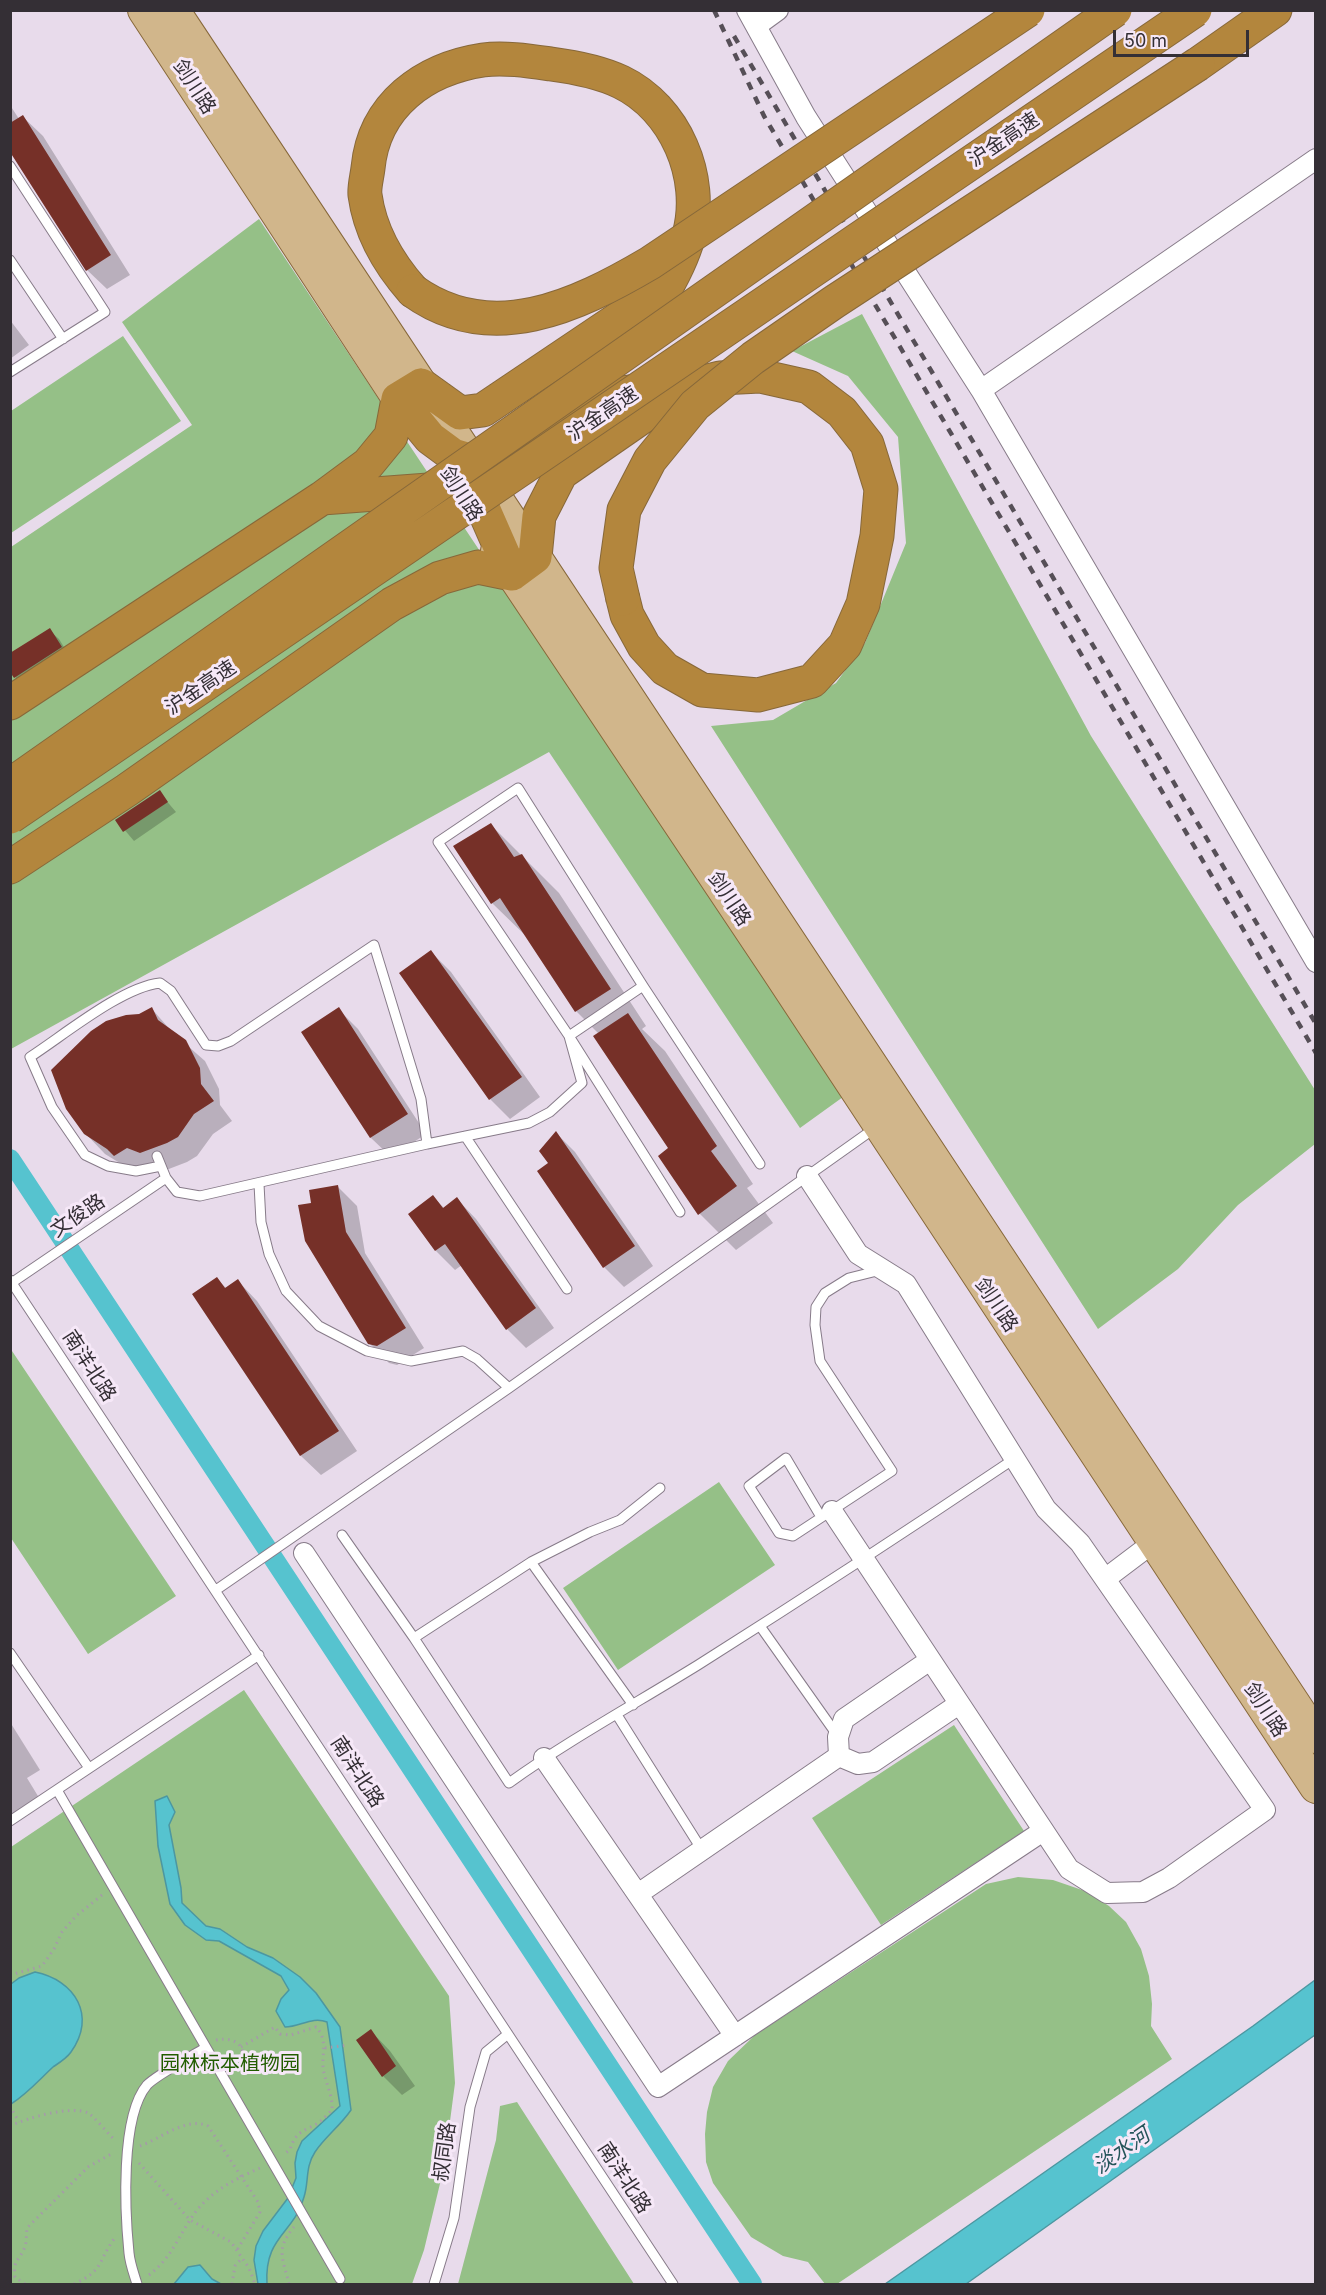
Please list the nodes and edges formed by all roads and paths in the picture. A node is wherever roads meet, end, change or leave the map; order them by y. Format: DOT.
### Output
graph roads {
  1 [pos="144,10"];
  2 [pos="173,10"];
  3 [pos="778,10"];
  4 [pos="1028,10"];
  5 [pos="1115,10"];
  6 [pos="1195,10"];
  7 [pos="1275,10"];
  8 [pos="751,18"];
  9 [pos="1316,159"];
  10 [pos="10,166"];
  11 [pos="10,260"];
  12 [pos="663,289"];
  13 [pos="63,339"];
  14 [pos="10,372"];
  15 [pos="981,390"];
  16 [pos="410,392"];
  17 [pos="678,392"];
  18 [pos="464,474"];
  19 [pos="322,498"];
  20 [pos="523,565"];
  21 [pos="392,604"];
  22 [pos="10,703"];
  23 [pos="10,785"];
  24 [pos="10,818"];
  25 [pos="10,867"];
  26 [pos="1316,962"];
  27 [pos="643,986"];
  28 [pos="569,1036"];
  29 [pos="890,1117"];
  30 [pos="465,1136"];
  31 [pos="427,1144"];
  32 [pos="157,1155"];
  33 [pos="760,1164"];
  34 [pos="161,1166"];
  35 [pos="807,1176"];
  36 [pos="166,1178"];
  37 [pos="259,1184"];
  38 [pos="680,1212"];
  39 [pos="883,1270"];
  40 [pos="11,1282"];
  41 [pos="567,1289"];
  42 [pos="509,1388"];
  43 [pos="1014,1459"];
  44 [pos="660,1488"];
  45 [pos="827,1514"];
  46 [pos="342,1535"];
  47 [pos="1154,1542"];
  48 [pos="304,1553"];
  49 [pos="864,1559"];
  50 [pos="531,1562"];
  51 [pos="1105,1579"];
  52 [pos="216,1590"];
  53 [pos="760,1626"];
  54 [pos="414,1638"];
  55 [pos="10,1653"];
  56 [pos="259,1655"];
  57 [pos="930,1660"];
  58 [pos="959,1704"];
  59 [pos="633,1706"];
  60 [pos="617,1715"];
  61 [pos="1316,1737"];
  62 [pos="839,1746"];
  63 [pos="544,1758"];
  64 [pos="89,1768"];
  65 [pos="1316,1787"];
  66 [pos="57,1790"];
  67 [pos="10,1821"];
  68 [pos="1043,1832"];
  69 [pos="702,1850"];
  70 [pos="111,1883"];
  71 [pos="638,1894"];
  72 [pos="10,1975"];
  73 [pos="508,2034"];
  74 [pos="735,2036"];
  75 [pos="348,2045"];
  76 [pos="241,2047"];
  77 [pos="205,2048"];
  78 [pos="325,2048"];
  79 [pos="221,2076"];
  80 [pos="11,2106"];
  81 [pos="19,2122"];
  82 [pos="10,2126"];
  83 [pos="128,2150"];
  84 [pos="273,2163"];
  85 [pos="241,2177"];
  86 [pos="303,2215"];
  87 [pos="190,2220"];
  88 [pos="128,2231"];
  89 [pos="237,2250"];
  90 [pos="242,2258"];
  91 [pos="340,2279"];
  92 [pos="25,2284"];
  93 [pos="74,2284"];
  94 [pos="137,2284"];
  95 [pos="232,2284"];
  96 [pos="255,2284"];
  97 [pos="290,2284"];
  98 [pos="434,2284"];
  99 [pos="673,2284"];
  1 -- 16 [label="main road, 剑川路"];
  2 -- 16 [label="main road, 剑川路"];
  3 -- 8 [label="street"];
  4 -- 12 [label="highway, bridge"];
  5 -- 23 [label="highway, 沪金高速, bridge"];
  6 -- 24 [label="highway, 沪金高速, bridge"];
  7 -- 17 [label="highway, bridge"];
  8 -- 15 [label="street"];
  9 -- 15 [label="street"];
  10 -- 13 [label="lane"];
  11 -- 13 [label="lane"];
  12 -- 16 [label="highway"];
  12 -- 18 [label="highway"];
  13 -- 14 [label="lane"];
  15 -- 26 [label="street"];
  16 -- 18 [label="highway"];
  16 -- 19 [label="highway"];
  17 -- 18 [label="highway"];
  17 -- 20 [label="highway"];
  18 -- 19 [label="highway"];
  18 -- 20 [label="highway"];
  18 -- 21 [label="highway"];
  19 -- 22 [label="highway"];
  20 -- 21 [label="highway"];
  20 -- 29 [label="main road, 剑川路"];
  21 -- 25 [label="highway"];
  27 -- 28 [label="lane"];
  27 -- 28 [label="lane"];
  27 -- 33 [label="lane"];
  28 -- 30 [label="lane"];
  28 -- 38 [label="lane"];
  29 -- 35 [label="lane"];
  29 -- 47 [label="main road, 剑川路"];
  29 -- 61 [label="main road, 剑川路"];
  30 -- 31 [label="lane"];
  30 -- 41 [label="lane"];
  31 -- 34 [label="lane"];
  31 -- 37 [label="lane"];
  32 -- 34 [label="lane"];
  34 -- 36 [label="lane"];
  35 -- 39 [label="street"];
  35 -- 42 [label="lane"];
  36 -- 37 [label="lane"];
  36 -- 40 [label="lane, 文俊路"];
  37 -- 42 [label="lane"];
  39 -- 43 [label="street"];
  39 -- 45 [label="lane"];
  40 -- 52 [label="lane, 南洋北路"];
  42 -- 52 [label="lane"];
  43 -- 49 [label="lane"];
  43 -- 51 [label="street"];
  44 -- 50 [label="lane"];
  45 -- 45 [label="lane"];
  45 -- 49 [label="street"];
  46 -- 54 [label="lane"];
  47 -- 51 [label="street"];
  47 -- 65 [label="main road, 剑川路"];
  48 -- 74 [label="street"];
  49 -- 53 [label="lane"];
  49 -- 57 [label="street"];
  50 -- 54 [label="lane"];
  50 -- 59 [label="lane"];
  51 -- 68 [label="street"];
  52 -- 56 [label="lane, 南洋北路"];
  53 -- 59 [label="lane"];
  53 -- 62 [label="lane"];
  54 -- 63 [label="lane"];
  55 -- 64 [label="lane"];
  56 -- 64 [label="lane"];
  56 -- 73 [label="lane, 南洋北路"];
  57 -- 58 [label="street"];
  57 -- 62 [label="street"];
  58 -- 62 [label="street"];
  58 -- 68 [label="street"];
  59 -- 60 [label="lane"];
  60 -- 63 [label="lane"];
  60 -- 69 [label="lane"];
  62 -- 69 [label="street"];
  63 -- 71 [label="street"];
  64 -- 66 [label="lane"];
  66 -- 67 [label="lane"];
  66 -- 70 [label="lane"];
  68 -- 74 [label="street"];
  69 -- 71 [label="street"];
  70 -- 72 [label="path"];
  70 -- 77 [label="lane"];
  71 -- 74 [label="street"];
  73 -- 98 [label="lane, 叔同路"];
  73 -- 99 [label="lane, 南洋北路"];
  75 -- 78 [label="path"];
  76 -- 77 [label="path"];
  76 -- 78 [label="path"];
  76 -- 79 [label="path"];
  77 -- 79 [label="lane"];
  77 -- 83 [label="lane"];
  78 -- 84 [label="path"];
  79 -- 84 [label="lane"];
  80 -- 81 [label="path"];
  81 -- 82 [label="path"];
  81 -- 83 [label="path"];
  83 -- 85 [label="path"];
  83 -- 87 [label="path"];
  83 -- 88 [label="lane"];
  83 -- 92 [label="path"];
  84 -- 85 [label="path"];
  84 -- 86 [label="lane"];
  85 -- 87 [label="path"];
  85 -- 89 [label="path"];
  86 -- 91 [label="lane"];
  86 -- 97 [label="path"];
  87 -- 89 [label="path"];
  87 -- 94 [label="path"];
  88 -- 93 [label="path"];
  88 -- 94 [label="lane"];
  89 -- 90 [label="path"];
  90 -- 95 [label="path"];
  90 -- 96 [label="path"];
}
